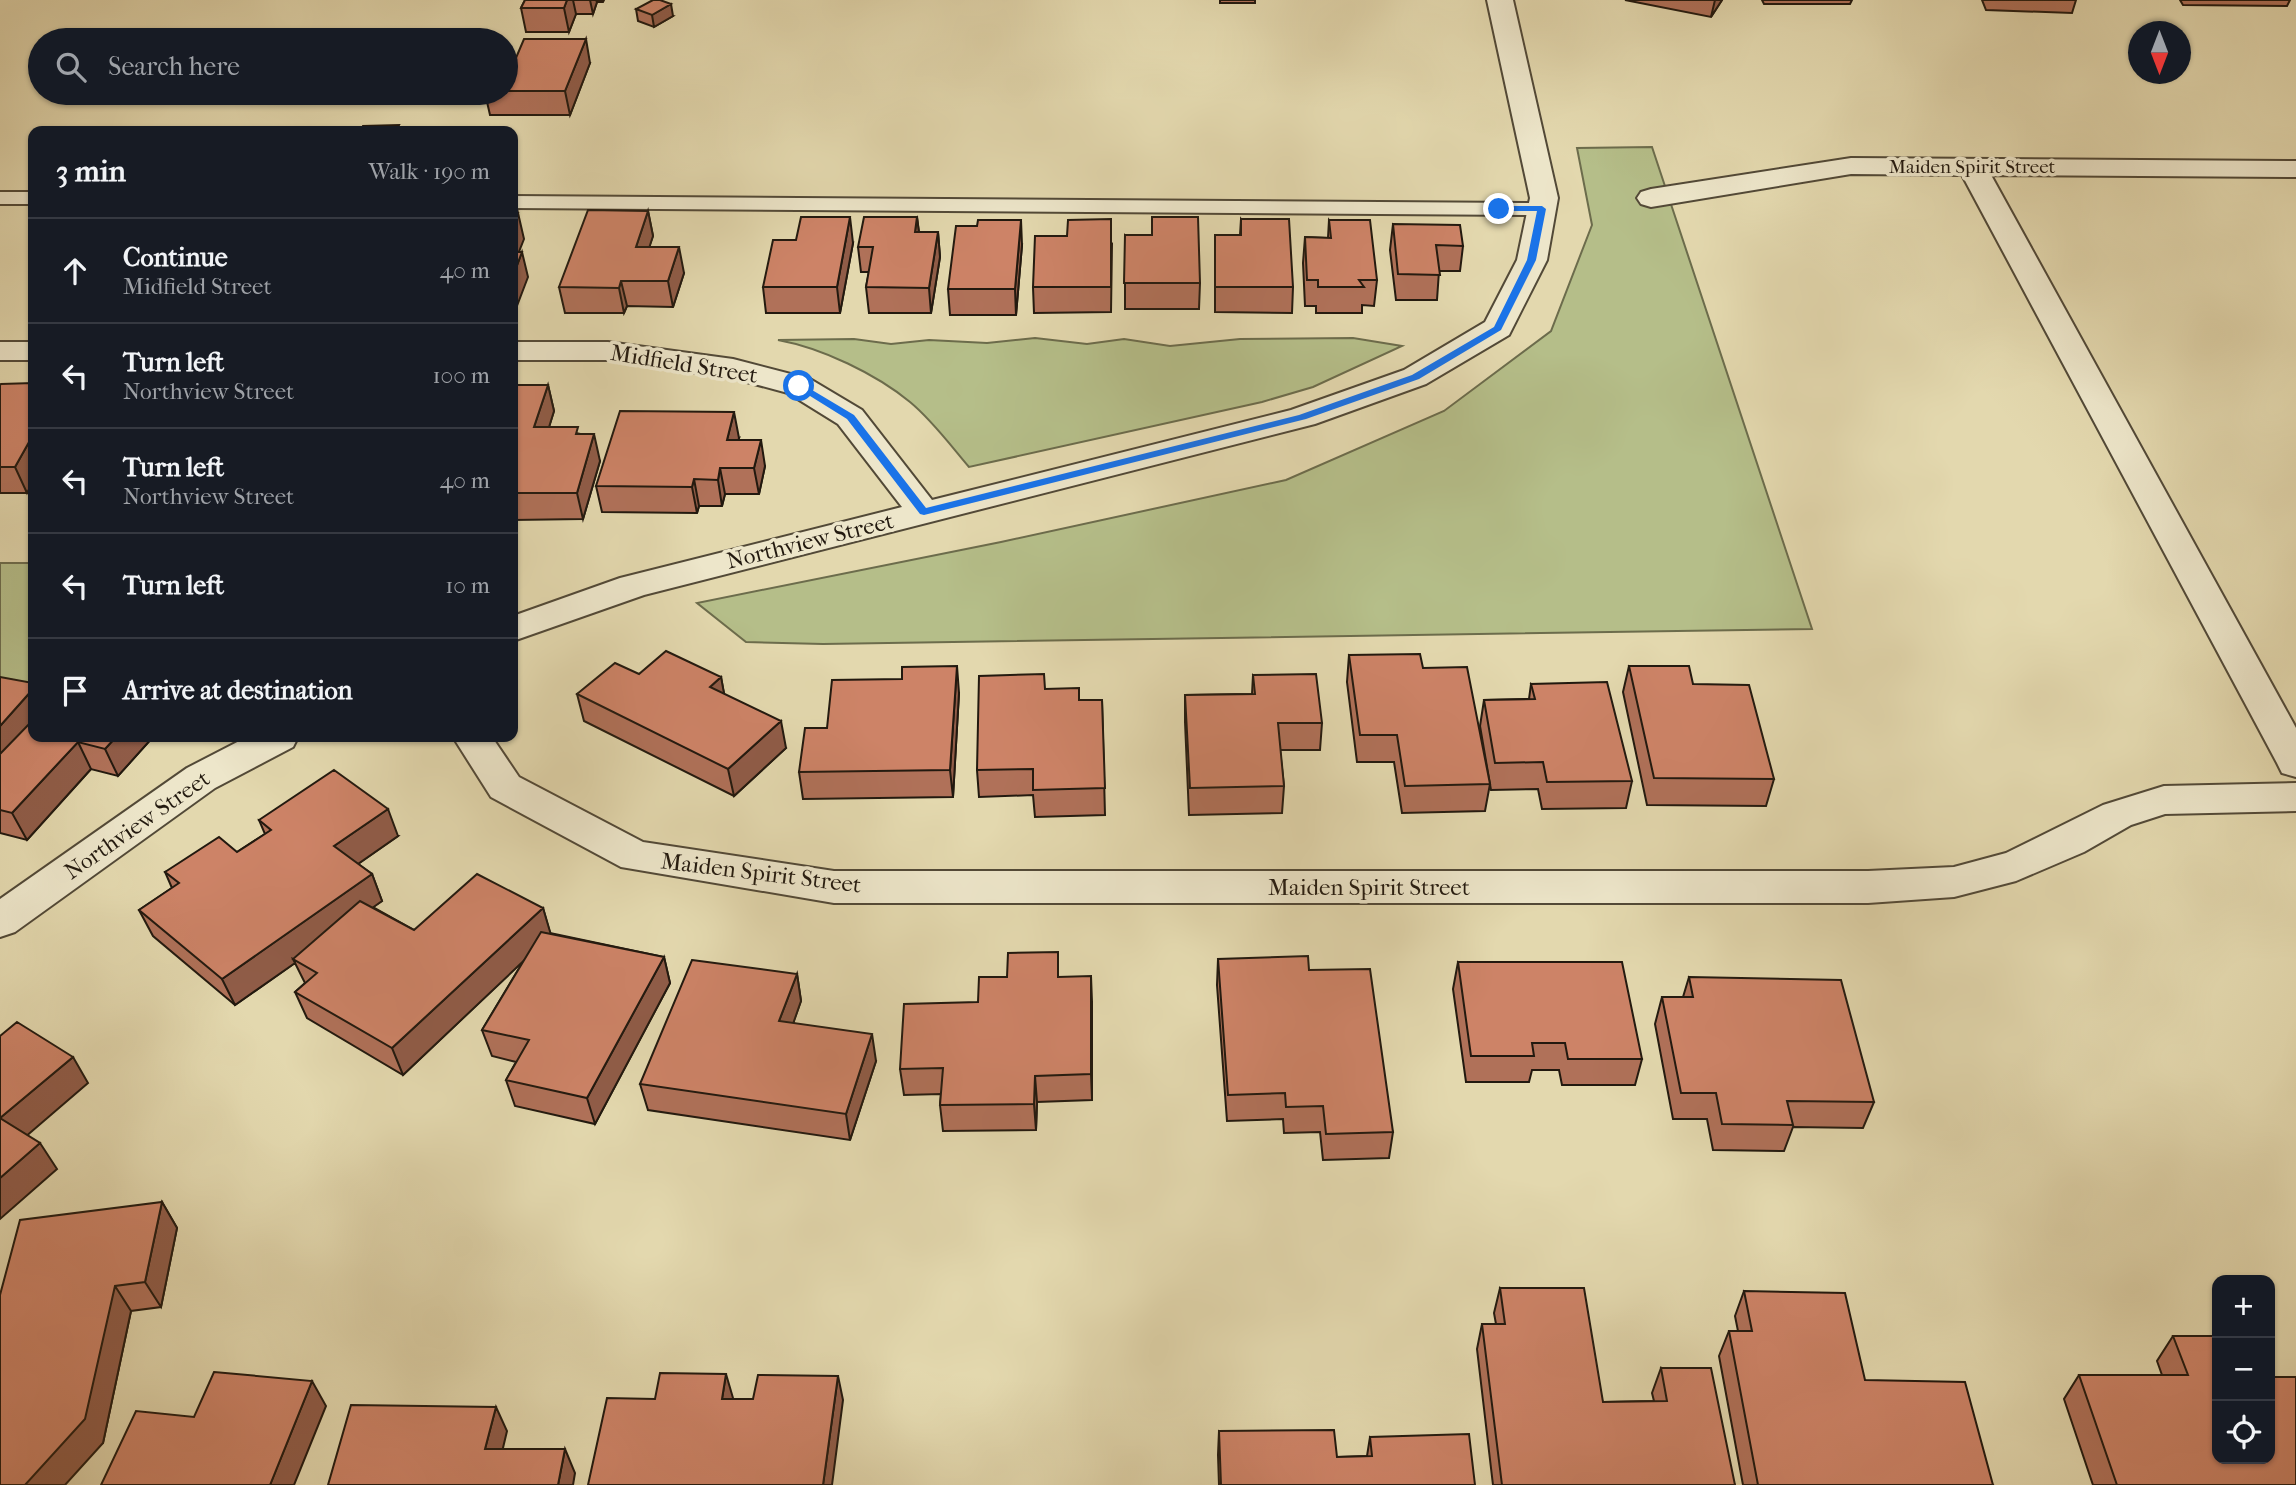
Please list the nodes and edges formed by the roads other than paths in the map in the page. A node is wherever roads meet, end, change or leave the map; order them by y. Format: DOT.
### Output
graph roads {
  1 [pos="1500,0"];
  2 [pos="1972,167"];
  3 [pos="2296,169"];
  4 [pos="0,198"];
  5 [pos="28,198"];
  6 [pos="1651,198"];
  7 [pos="518,202"];
  8 [pos="1542,209"];
  9 [pos="0,351"];
  10 [pos="28,351"];
  11 [pos="518,351"];
  12 [pos="924,512"];
  13 [pos="518,626"];
  14 [pos="269,742"];
  15 [pos="475,742"];
  16 [pos="2296,763"];
  17 [pos="2296,797"];
  18 [pos="0,921"];
  1 -- 8 [label="street, Northview Street"];
  2 -- 3 [label="street, Maiden Spirit Street"];
  2 -- 6 [label="street, Maiden Spirit Street"];
  2 -- 16 [label="street"];
  4 -- 5 [label="lane"];
  7 -- 8 [label="lane"];
  8 -- 12 [label="street, Northview Street"];
  9 -- 10 [label="street"];
  11 -- 12 [label="street, Midfield Street"];
  12 -- 13 [label="street, Northview Street"];
  14 -- 18 [label="street, Northview Street"];
  15 -- 17 [label="street, Maiden Spirit Street"];
}
